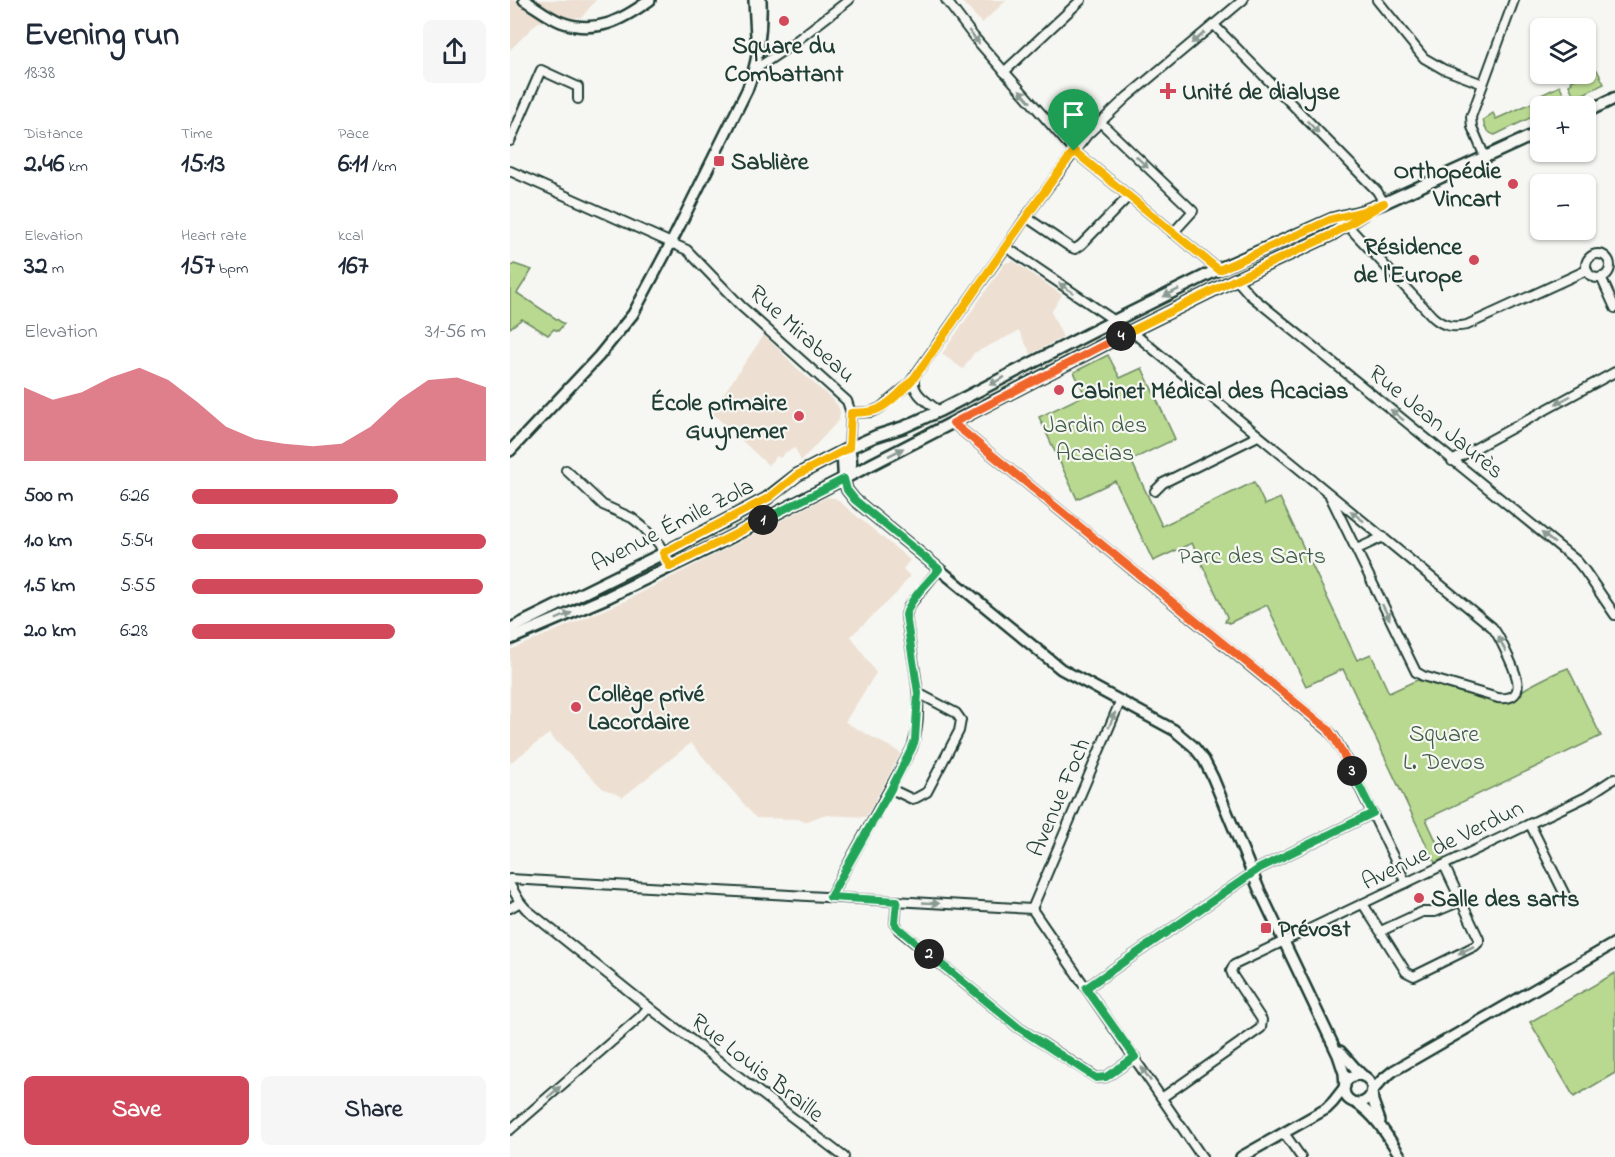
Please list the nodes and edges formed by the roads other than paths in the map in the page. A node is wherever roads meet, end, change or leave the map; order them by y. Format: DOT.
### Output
graph roads {
  1 [pos="524,0"];
  2 [pos="650,0"];
  3 [pos="754,0"];
  4 [pos="761,0"];
  5 [pos="849,0"];
  6 [pos="946,0"];
  7 [pos="1081,0"];
  8 [pos="1243,0"];
  9 [pos="1377,0"];
  10 [pos="1514,0"];
  11 [pos="1214,25"];
  12 [pos="758,47"];
  13 [pos="754,70"];
  14 [pos="1004,72"];
  15 [pos="1483,84"];
  16 [pos="1615,98"];
  17 [pos="578,99"];
  18 [pos="1596,107"];
  19 [pos="1100,122"];
  20 [pos="1530,137"];
  21 [pos="510,141"];
  22 [pos="1074,151"];
  23 [pos="1485,157"];
  24 [pos="510,171"];
  25 [pos="1129,196"];
  26 [pos="1384,203"];
  27 [pos="1026,217"];
  28 [pos="1347,225"];
  29 [pos="1173,233"];
  30 [pos="671,243"];
  31 [pos="1006,248"];
  32 [pos="1612,259"];
  33 [pos="1219,270"];
  34 [pos="1587,270"];
  35 [pos="1601,277"];
  36 [pos="1232,281"];
  37 [pos="1615,308"];
  38 [pos="1115,321"];
  39 [pos="1131,331"];
  40 [pos="1615,372"];
  41 [pos="914,378"];
  42 [pos="939,411"];
  43 [pos="851,413"];
  44 [pos="953,423"];
  45 [pos="1258,436"];
  46 [pos="849,448"];
  47 [pos="510,451"];
  48 [pos="1452,461"];
  49 [pos="566,470"];
  50 [pos="844,479"];
  51 [pos="1155,491"];
  52 [pos="1330,496"];
  53 [pos="1383,537"];
  54 [pos="1357,549"];
  55 [pos="663,553"];
  56 [pos="670,567"];
  57 [pos="939,569"];
  58 [pos="1615,615"];
  59 [pos="510,629"];
  60 [pos="510,639"];
  61 [pos="918,693"];
  62 [pos="1120,702"];
  63 [pos="1614,781"];
  64 [pos="891,789"];
  65 [pos="1373,813"];
  66 [pos="1530,824"];
  67 [pos="1444,865"];
  68 [pos="1252,873"];
  69 [pos="510,879"];
  70 [pos="1406,883"];
  71 [pos="510,885"];
  72 [pos="830,897"];
  73 [pos="1566,897"];
  74 [pos="897,901"];
  75 [pos="1461,901"];
  76 [pos="520,902"];
  77 [pos="1364,904"];
  78 [pos="510,908"];
  79 [pos="1032,909"];
  80 [pos="1381,931"];
  81 [pos="1283,942"];
  82 [pos="1615,943"];
  83 [pos="1086,988"];
  84 [pos="649,1007"];
  85 [pos="1328,1034"];
  86 [pos="1135,1057"];
  87 [pos="1393,1071"];
  88 [pos="1364,1076"];
  89 [pos="1344,1087"];
  90 [pos="1372,1091"];
  91 [pos="1162,1097"];
  92 [pos="1354,1102"];
  93 [pos="1326,1108"];
  94 [pos="510,1130"];
  95 [pos="1284,1133"];
  96 [pos="1386,1134"];
  97 [pos="844,1157"];
  98 [pos="1202,1157"];
  99 [pos="1241,1157"];
  100 [pos="1301,1157"];
  101 [pos="1401,1157"];
  1 -- 2 [label="street"];
  3 -- 12 [label="street"];
  4 -- 12 [label="street"];
  5 -- 13 [label="street"];
  6 -- 14 [label="street, Rue Jean Jaurès, one-way"];
  7 -- 14 [label="street"];
  8 -- 11 [label="street"];
  9 -- 15 [label="street"];
  10 -- 15 [label="street"];
  11 -- 19 [label="street, one-way"];
  11 -- 26 [label="street, one-way"];
  12 -- 13 [label="street"];
  13 -- 30 [label="street"];
  22 -- 14 [label="street, Rue Jean Jaurès, one-way"];
  15 -- 23 [label="street"];
  16 -- 18 [label="main road"];
  17 -- 21 [label="street"];
  19 -- 22 [label="street"];
  19 -- 29 [label="street, one-way"];
  20 -- 23 [label="main road"];
  22 -- 25 [label="street, Rue Jean Jaurès"];
  22 -- 27 [label="street"];
  23 -- 26 [label="main road"];
  24 -- 30 [label="street, Rue Mirabeau"];
  25 -- 27 [label="street"];
  25 -- 29 [label="street, Rue Jean Jaurès"];
  26 -- 28 [label="main road, Avenue Émile Zola"];
  26 -- 33 [label="main road, Avenue Émile Zola"];
  27 -- 31 [label="street"];
  28 -- 34 [label="street"];
  28 -- 36 [label="main road, Avenue Émile Zola"];
  29 -- 33 [label="street, Rue Jean Jaurès"];
  30 -- 43 [label="street, Rue Mirabeau"];
  30 -- 47 [label="street"];
  38 -- 31 [label="street, one-way"];
  31 -- 41 [label="street"];
  32 -- 34 [label="street"];
  32 -- 35 [label="street"];
  33 -- 36 [label="main road, Rue Jean Jaurès"];
  33 -- 38 [label="main road, Avenue Émile Zola, one-way"];
  34 -- 35 [label="street"];
  35 -- 37 [label="street"];
  36 -- 39 [label="main road, Avenue Émile Zola"];
  48 -- 36 [label="street, Rue Jean Jaurès, one-way"];
  38 -- 39 [label="main road"];
  38 -- 42 [label="main road, Avenue Émile Zola, one-way"];
  39 -- 44 [label="main road, Avenue Émile Zola"];
  39 -- 45 [label="street"];
  40 -- 48 [label="street, one-way"];
  41 -- 42 [label="street"];
  41 -- 43 [label="street"];
  42 -- 44 [label="main road"];
  42 -- 46 [label="main road, Avenue Émile Zola"];
  43 -- 46 [label="street, Rue Mirabeau"];
  50 -- 44 [label="main road, Avenue Émile Zola, one-way"];
  44 -- 65 [label="street"];
  45 -- 51 [label="street"];
  45 -- 52 [label="street"];
  46 -- 50 [label="main road"];
  46 -- 55 [label="main road, Avenue Émile Zola"];
  58 -- 48 [label="street, Rue Jean Jaurès, one-way"];
  49 -- 55 [label="street"];
  50 -- 56 [label="main road, Avenue Émile Zola"];
  50 -- 57 [label="street"];
  53 -- 52 [label="street, one-way"];
  52 -- 54 [label="street"];
  53 -- 54 [label="street"];
  54 -- 53 [label="street, one-way"];
  55 -- 56 [label="street"];
  55 -- 59 [label="main road, Avenue Émile Zola"];
  60 -- 56 [label="main road, Avenue Émile Zola, one-way"];
  57 -- 61 [label="street"];
  57 -- 62 [label="street"];
  61 -- 64 [label="street"];
  61 -- 64 [label="street"];
  62 -- 68 [label="street"];
  79 -- 62 [label="street, Avenue Foch, one-way"];
  63 -- 66 [label="street, Avenue de Verdun"];
  64 -- 72 [label="street"];
  65 -- 68 [label="street"];
  65 -- 70 [label="street"];
  66 -- 67 [label="street, Avenue de Verdun"];
  66 -- 73 [label="street"];
  67 -- 70 [label="street, Avenue de Verdun"];
  67 -- 75 [label="street"];
  68 -- 81 [label="street"];
  68 -- 83 [label="street"];
  69 -- 72 [label="street"];
  70 -- 77 [label="street, Avenue de Verdun"];
  71 -- 76 [label="street, Rue Louis Braille"];
  72 -- 74 [label="street"];
  74 -- 79 [label="street, one-way"];
  74 -- 86 [label="street"];
  75 -- 80 [label="street"];
  75 -- 80 [label="street, one-way"];
  76 -- 78 [label="street"];
  76 -- 84 [label="street, Rue Louis Braille"];
  77 -- 80 [label="street"];
  77 -- 81 [label="street, Avenue de Verdun"];
  79 -- 83 [label="street"];
  81 -- 85 [label="street"];
  81 -- 91 [label="street, Avenue de Verdun"];
  82 -- 87 [label="street"];
  83 -- 86 [label="street"];
  94 -- 84 [label="street, one-way"];
  84 -- 97 [label="street, Rue Louis Braille"];
  85 -- 88 [label="street"];
  85 -- 89 [label="street"];
  91 -- 86 [label="street, one-way"];
  87 -- 88 [label="street"];
  87 -- 90 [label="street"];
  88 -- 89 [label="street"];
  88 -- 90 [label="street"];
  89 -- 92 [label="street"];
  89 -- 93 [label="street"];
  90 -- 92 [label="street"];
  90 -- 96 [label="street"];
  91 -- 98 [label="street"];
  92 -- 93 [label="street"];
  92 -- 96 [label="street"];
  93 -- 95 [label="street"];
  95 -- 99 [label="street"];
  95 -- 100 [label="street"];
  96 -- 101 [label="street"];
}
